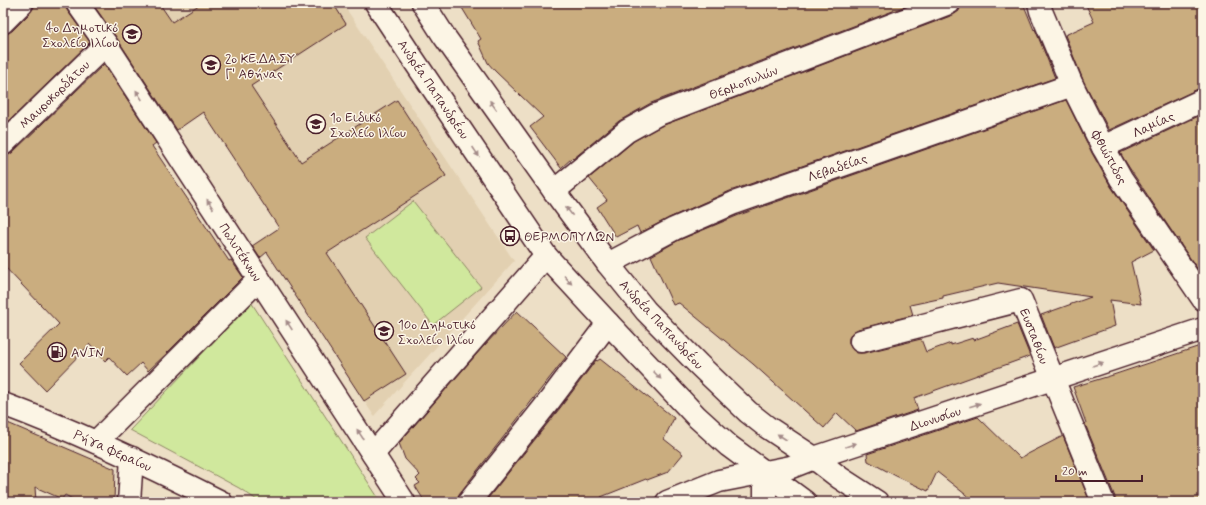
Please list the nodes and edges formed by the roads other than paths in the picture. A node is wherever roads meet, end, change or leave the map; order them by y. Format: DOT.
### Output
graph roads {
  1 [pos="22,3"];
  2 [pos="77,3"];
  3 [pos="376,3"];
  4 [pos="423,3"];
  5 [pos="949,3"];
  6 [pos="1039,3"];
  7 [pos="3,22"];
  8 [pos="106,44"];
  9 [pos="1072,85"];
  10 [pos="1203,100"];
  11 [pos="3,144"];
  12 [pos="1103,147"];
  13 [pos="554,191"];
  14 [pos="546,256"];
  15 [pos="608,264"];
  16 [pos="259,279"];
  17 [pos="1201,292"];
  18 [pos="608,323"];
  19 [pos="1203,329"];
  20 [pos="861,341"];
  21 [pos="1053,380"];
  22 [pos="3,404"];
  23 [pos="96,442"];
  24 [pos="373,454"];
  25 [pos="132,458"];
  26 [pos="814,458"];
  27 [pos="765,473"];
  28 [pos="129,502"];
  29 [pos="221,502"];
  30 [pos="404,502"];
  31 [pos="469,502"];
  32 [pos="667,502"];
  33 [pos="765,502"];
  34 [pos="805,502"];
  35 [pos="877,502"];
  36 [pos="1103,502"];
  1 -- 7 [label="street"];
  2 -- 8 [label="street, Πολυτέκνων"];
  3 -- 14 [label="street, Ανδρέα Παπανδρέου, one-way"];
  13 -- 4 [label="street, Ανδρέα Παπανδρέου, one-way"];
  5 -- 13 [label="street, Θερμοπυλών"];
  6 -- 9 [label="street, Φθιώτιδος"];
  8 -- 11 [label="street, Μαυροκορδάτου"];
  16 -- 8 [label="street, Πολυτέκνων, one-way"];
  9 -- 12 [label="street, Φθιώτιδος"];
  9 -- 15 [label="street, Λεβαδείας"];
  10 -- 12 [label="street, Λαμίας"];
  12 -- 17 [label="street, Φθιώτιδος"];
  15 -- 13 [label="street, Ανδρέα Παπανδρέου, one-way"];
  14 -- 18 [label="street, Ανδρέα Παπανδρέου, one-way"];
  14 -- 24 [label="street"];
  26 -- 15 [label="street, Ανδρέα Παπανδρέου, one-way"];
  16 -- 23 [label="street"];
  24 -- 16 [label="street, Πολυτέκνων, one-way"];
  18 -- 27 [label="street, Ανδρέα Παπανδρέου, one-way"];
  18 -- 31 [label="street"];
  21 -- 19 [label="street, Διονυσίου, one-way"];
  20 -- 21 [label="street, Ευσταθίου"];
  26 -- 21 [label="street, Διονυσίου, one-way"];
  21 -- 36 [label="street, Ευσταθίου"];
  22 -- 23 [label="street, Ρήγα Φεραίου"];
  23 -- 25 [label="street, Ρήγα Φεραίου"];
  24 -- 30 [label="street, Πολυτέκνων"];
  25 -- 28 [label="street"];
  25 -- 29 [label="street, Ρήγα Φεραίου"];
  26 -- 27 [label="street, Διονυσίου"];
  26 -- 35 [label="street, Ανδρέα Παπανδρέου"];
  27 -- 32 [label="street, Διονυσίου"];
  27 -- 33 [label="street"];
  27 -- 34 [label="street, Ανδρέα Παπανδρέου"];
}
